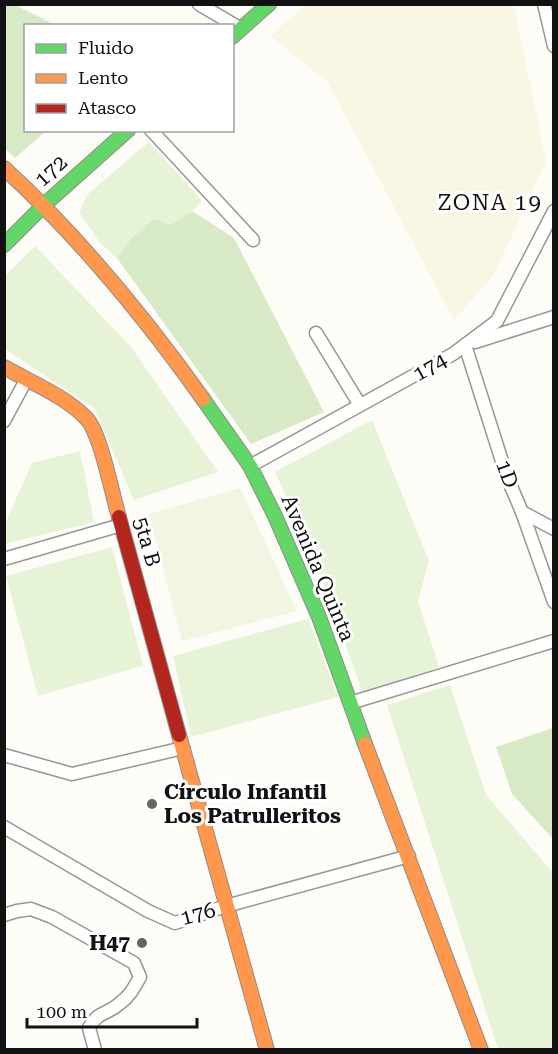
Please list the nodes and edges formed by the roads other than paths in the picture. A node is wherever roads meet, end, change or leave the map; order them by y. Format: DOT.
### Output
graph roads {
  1 [pos="199,4"];
  2 [pos="269,4"];
  3 [pos="548,12"];
  4 [pos="225,24"];
  5 [pos="237,33"];
  6 [pos="554,45"];
  7 [pos="126,132"];
  8 [pos="153,132"];
  9 [pos="4,168"];
  10 [pos="44,205"];
  11 [pos="554,211"];
  12 [pos="253,240"];
  13 [pos="4,245"];
  14 [pos="554,317"];
  15 [pos="316,333"];
  16 [pos="465,345"];
  17 [pos="4,367"];
  18 [pos="26,380"];
  19 [pos="360,405"];
  20 [pos="4,421"];
  21 [pos="250,466"];
  22 [pos="522,512"];
  23 [pos="121,525"];
  24 [pos="554,529"];
  25 [pos="4,559"];
  26 [pos="554,602"];
  27 [pos="554,641"];
  28 [pos="350,703"];
  29 [pos="183,748"];
  30 [pos="4,755"];
  31 [pos="4,827"];
  32 [pos="409,856"];
  33 [pos="226,906"];
  34 [pos="4,915"];
  35 [pos="95,1050"];
  36 [pos="267,1050"];
  37 [pos="481,1050"];
  1 -- 4 [label="street"];
  2 -- 5 [label="main road"];
  3 -- 6 [label="street"];
  7 -- 10 [label="main road, 172"];
  8 -- 12 [label="street"];
  9 -- 10 [label="main road, Avenida Quinta"];
  10 -- 13 [label="main road, 172"];
  10 -- 21 [label="main road, Avenida Quinta"];
  11 -- 16 [label="street, 174"];
  14 -- 16 [label="street"];
  15 -- 19 [label="street"];
  16 -- 19 [label="street, 174"];
  16 -- 22 [label="street, 1D"];
  17 -- 18 [label="main road, 5ta B"];
  18 -- 20 [label="street"];
  18 -- 23 [label="main road, 5ta B"];
  19 -- 21 [label="street, 174"];
  21 -- 28 [label="main road, Avenida Quinta"];
  22 -- 24 [label="street"];
  22 -- 26 [label="street, 1D"];
  23 -- 25 [label="street"];
  23 -- 29 [label="main road, 5ta B"];
  27 -- 28 [label="street"];
  28 -- 32 [label="main road, Avenida Quinta"];
  29 -- 30 [label="street"];
  29 -- 33 [label="main road, 5ta B"];
  31 -- 33 [label="street, 176"];
  32 -- 33 [label="street, 176"];
  32 -- 37 [label="main road, Avenida Quinta"];
  33 -- 36 [label="main road, 5ta B"];
  34 -- 35 [label="street"];
}
